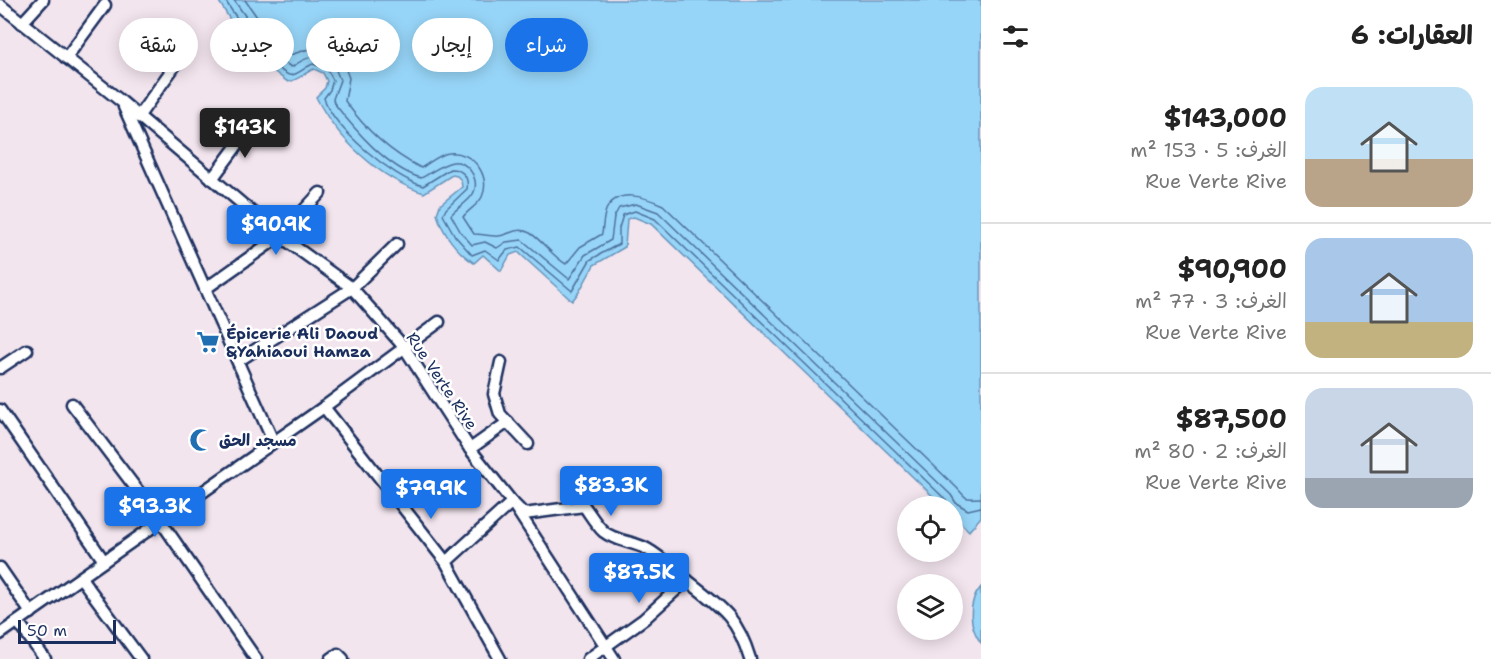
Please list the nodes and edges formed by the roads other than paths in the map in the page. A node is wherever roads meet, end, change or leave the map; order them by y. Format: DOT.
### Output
graph roads {
  1 [pos="43,0"];
  2 [pos="0,5"];
  3 [pos="105,5"];
  4 [pos="22,23"];
  5 [pos="66,58"];
  6 [pos="170,72"];
  7 [pos="122,102"];
  8 [pos="138,117"];
  9 [pos="255,122"];
  10 [pos="212,178"];
  11 [pos="320,193"];
  12 [pos="280,236"];
  13 [pos="397,244"];
  14 [pos="205,288"];
  15 [pos="352,288"];
  16 [pos="439,322"];
  17 [pos="404,347"];
  18 [pos="27,350"];
  19 [pos="238,361"];
  20 [pos="501,362"];
  21 [pos="0,368"];
  22 [pos="72,404"];
  23 [pos="324,407"];
  24 [pos="0,410"];
  25 [pos="508,422"];
  26 [pos="273,441"];
  27 [pos="528,444"];
  28 [pos="470,449"];
  29 [pos="512,502"];
  30 [pos="160,520"];
  31 [pos="104,561"];
  32 [pos="446,562"];
  33 [pos="0,568"];
  34 [pos="81,578"];
  35 [pos="687,580"];
  36 [pos="31,613"];
  37 [pos="18,622"];
  38 [pos="0,634"];
  39 [pos="605,647"];
  40 [pos="45,659"];
  41 [pos="141,659"];
  42 [pos="256,659"];
  43 [pos="331,659"];
  44 [pos="343,659"];
  45 [pos="500,659"];
  46 [pos="588,659"];
  47 [pos="614,659"];
  48 [pos="750,659"];
  1 -- 4 [label="street"];
  2 -- 4 [label="street, Rue Verte Rive"];
  3 -- 5 [label="street"];
  4 -- 5 [label="street, Rue Verte Rive"];
  5 -- 7 [label="street, Rue Verte Rive"];
  6 -- 8 [label="street"];
  7 -- 8 [label="street, Rue Verte Rive"];
  7 -- 14 [label="street"];
  8 -- 10 [label="street, Rue Verte Rive"];
  9 -- 10 [label="street"];
  10 -- 12 [label="street, Rue Verte Rive"];
  11 -- 12 [label="street"];
  12 -- 14 [label="street"];
  12 -- 15 [label="street, Rue Verte Rive"];
  13 -- 15 [label="street"];
  14 -- 19 [label="street"];
  15 -- 17 [label="street, Rue Verte Rive"];
  15 -- 19 [label="street"];
  16 -- 17 [label="street"];
  17 -- 23 [label="street"];
  17 -- 28 [label="street, Rue Verte Rive"];
  18 -- 21 [label="street"];
  19 -- 26 [label="street"];
  20 -- 25 [label="street"];
  22 -- 30 [label="street"];
  23 -- 26 [label="street"];
  23 -- 32 [label="street"];
  24 -- 31 [label="street"];
  25 -- 27 [label="street"];
  25 -- 28 [label="street"];
  26 -- 30 [label="street"];
  28 -- 29 [label="street, Rue Verte Rive"];
  29 -- 32 [label="street"];
  29 -- 35 [label="street"];
  29 -- 39 [label="street, Rue Verte Rive"];
  30 -- 31 [label="street"];
  30 -- 42 [label="street"];
  31 -- 34 [label="street"];
  32 -- 45 [label="street"];
  33 -- 36 [label="street"];
  34 -- 36 [label="street"];
  34 -- 41 [label="street"];
  35 -- 39 [label="street"];
  35 -- 48 [label="street"];
  36 -- 37 [label="street"];
  37 -- 38 [label="street"];
  37 -- 40 [label="street"];
  39 -- 46 [label="street"];
  39 -- 47 [label="street, Rue Verte Rive"];
  43 -- 44 [label="street"];
}
